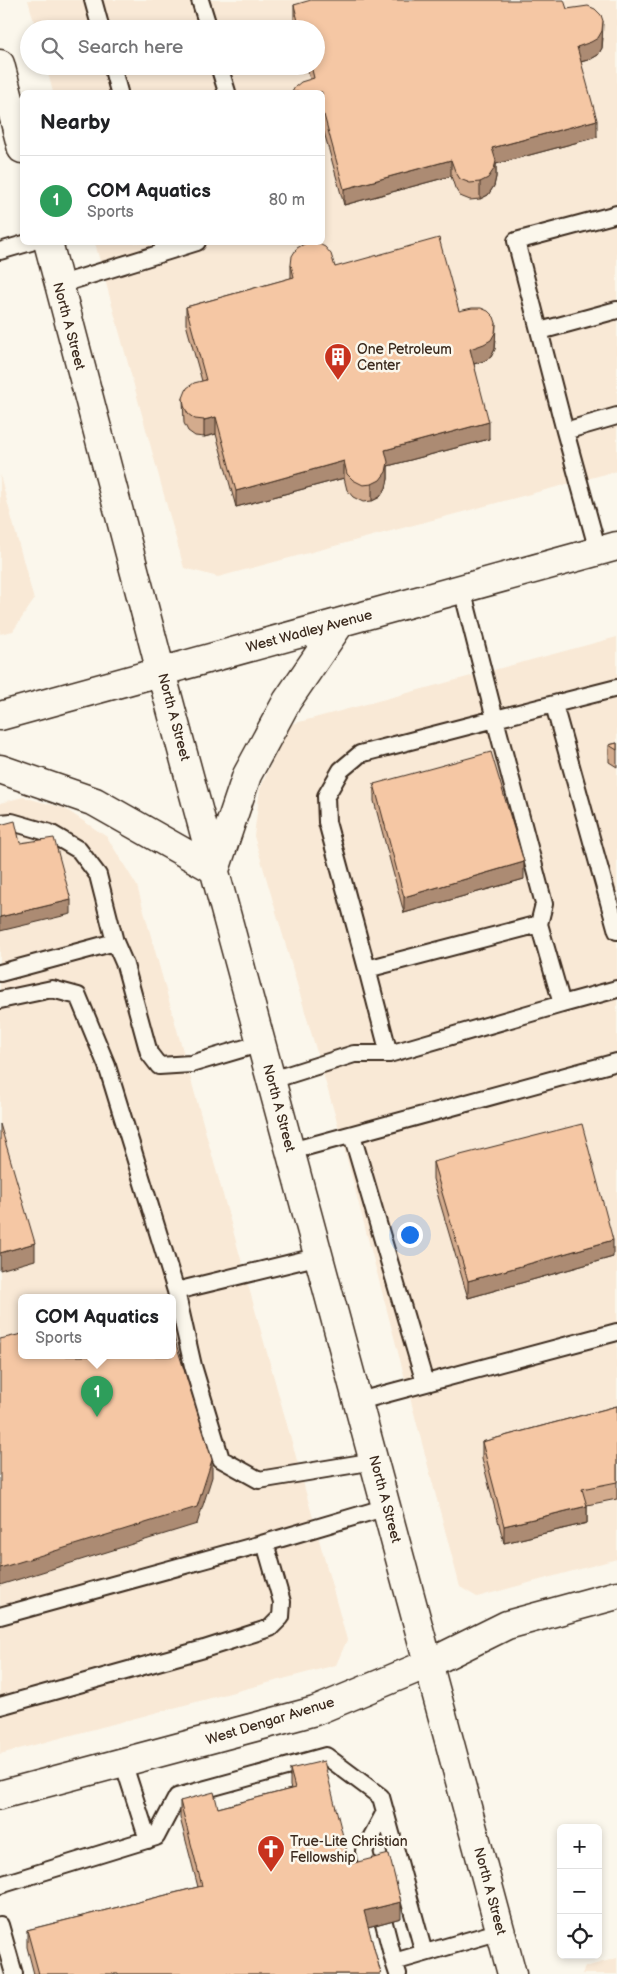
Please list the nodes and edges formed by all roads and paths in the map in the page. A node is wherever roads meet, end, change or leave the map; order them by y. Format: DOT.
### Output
graph roads {
  1 [pos="93,0"];
  2 [pos="200,0"];
  3 [pos="99,20"];
  4 [pos="206,20"];
  5 [pos="0,64"];
  6 [pos="114,75"];
  7 [pos="222,75"];
  8 [pos="118,90"];
  9 [pos="226,90"];
  10 [pos="20,141"];
  11 [pos="617,214"];
  12 [pos="21,245"];
  13 [pos="49,245"];
  14 [pos="177,245"];
  15 [pos="163,247"];
  16 [pos="0,252"];
  17 [pos="58,285"];
  18 [pos="617,310"];
  19 [pos="540,331"];
  20 [pos="617,416"];
  21 [pos="566,431"];
  22 [pos="608,549"];
  23 [pos="462,589"];
  24 [pos="341,622"];
  25 [pos="161,672"];
  26 [pos="617,688"];
  27 [pos="554,705"];
  28 [pos="0,716"];
  29 [pos="495,719"];
  30 [pos="0,769"];
  31 [pos="0,823"];
  32 [pos="215,870"];
  33 [pos="539,924"];
  34 [pos="617,931"];
  35 [pos="115,942"];
  36 [pos="367,969"];
  37 [pos="0,974"];
  38 [pos="617,989"];
  39 [pos="0,1000"];
  40 [pos="562,1004"];
  41 [pos="262,1044"];
  42 [pos="389,1054"];
  43 [pos="617,1062"];
  44 [pos="272,1080"];
  45 [pos="352,1135"];
  46 [pos="291,1151"];
  47 [pos="320,1256"];
  48 [pos="176,1291"];
  49 [pos="617,1332"];
  50 [pos="425,1383"];
  51 [pos="359,1401"];
  52 [pos="375,1461"];
  53 [pos="387,1507"];
  54 [pos="265,1543"];
  55 [pos="617,1595"];
  56 [pos="0,1616"];
  57 [pos="430,1663"];
  58 [pos="0,1706"];
  59 [pos="123,1762"];
  60 [pos="0,1795"];
  61 [pos="385,1812"];
  62 [pos="148,1840"];
  63 [pos="370,1876"];
  64 [pos="0,1885"];
  65 [pos="384,1923"];
  66 [pos="0,1925"];
  67 [pos="501,1931"];
  68 [pos="424,1953"];
  69 [pos="396,1968"];
  70 [pos="14,1974"];
  71 [pos="512,1974"];
  1 -- 3 [label="lane"];
  2 -- 4 [label="lane"];
  5 -- 10 [label="main road"];
  6 -- 8 [label="lane"];
  7 -- 9 [label="lane"];
  11 -- 19 [label="lane"];
  12 -- 16 [label="lane"];
  13 -- 17 [label="main road, North A Street"];
  14 -- 15 [label="lane"];
  15 -- 17 [label="lane"];
  17 -- 25 [label="main road, North A Street"];
  18 -- 19 [label="lane"];
  19 -- 21 [label="lane"];
  20 -- 21 [label="lane"];
  21 -- 22 [label="lane"];
  22 -- 23 [label="main road, West Wadley Avenue"];
  23 -- 24 [label="main road, West Wadley Avenue"];
  23 -- 29 [label="lane"];
  24 -- 25 [label="main road, West Wadley Avenue"];
  24 -- 32 [label="main road"];
  25 -- 28 [label="main road, West Wadley Avenue"];
  25 -- 32 [label="main road, North A Street"];
  26 -- 27 [label="lane"];
  27 -- 29 [label="lane"];
  27 -- 34 [label="lane"];
  29 -- 33 [label="lane"];
  29 -- 36 [label="lane"];
  30 -- 32 [label="main road"];
  31 -- 35 [label="lane"];
  32 -- 41 [label="main road, North A Street"];
  33 -- 36 [label="lane"];
  33 -- 40 [label="lane"];
  35 -- 37 [label="lane"];
  35 -- 41 [label="lane"];
  36 -- 42 [label="lane"];
  38 -- 40 [label="lane"];
  39 -- 48 [label="lane"];
  40 -- 42 [label="lane"];
  41 -- 44 [label="main road, North A Street"];
  42 -- 44 [label="lane"];
  43 -- 45 [label="lane"];
  44 -- 46 [label="main road, North A Street"];
  45 -- 46 [label="lane"];
  45 -- 50 [label="lane"];
  46 -- 47 [label="main road, North A Street"];
  47 -- 48 [label="lane"];
  47 -- 51 [label="main road, North A Street"];
  48 -- 52 [label="lane"];
  49 -- 50 [label="lane"];
  50 -- 51 [label="lane"];
  51 -- 52 [label="main road, North A Street"];
  52 -- 53 [label="main road, North A Street"];
  53 -- 54 [label="lane"];
  53 -- 57 [label="main road, North A Street"];
  54 -- 56 [label="lane"];
  54 -- 58 [label="lane"];
  55 -- 57 [label="main road, West Dengar Avenue"];
  57 -- 59 [label="main road, West Dengar Avenue"];
  57 -- 67 [label="main road, North A Street"];
  59 -- 60 [label="main road, West Dengar Avenue"];
  59 -- 62 [label="lane"];
  61 -- 62 [label="lane"];
  61 -- 63 [label="lane"];
  61 -- 68 [label="lane"];
  62 -- 64 [label="lane"];
  65 -- 69 [label="lane"];
  66 -- 70 [label="lane"];
  67 -- 68 [label="lane"];
  67 -- 71 [label="main road, North A Street"];
  68 -- 69 [label="lane"];
}
